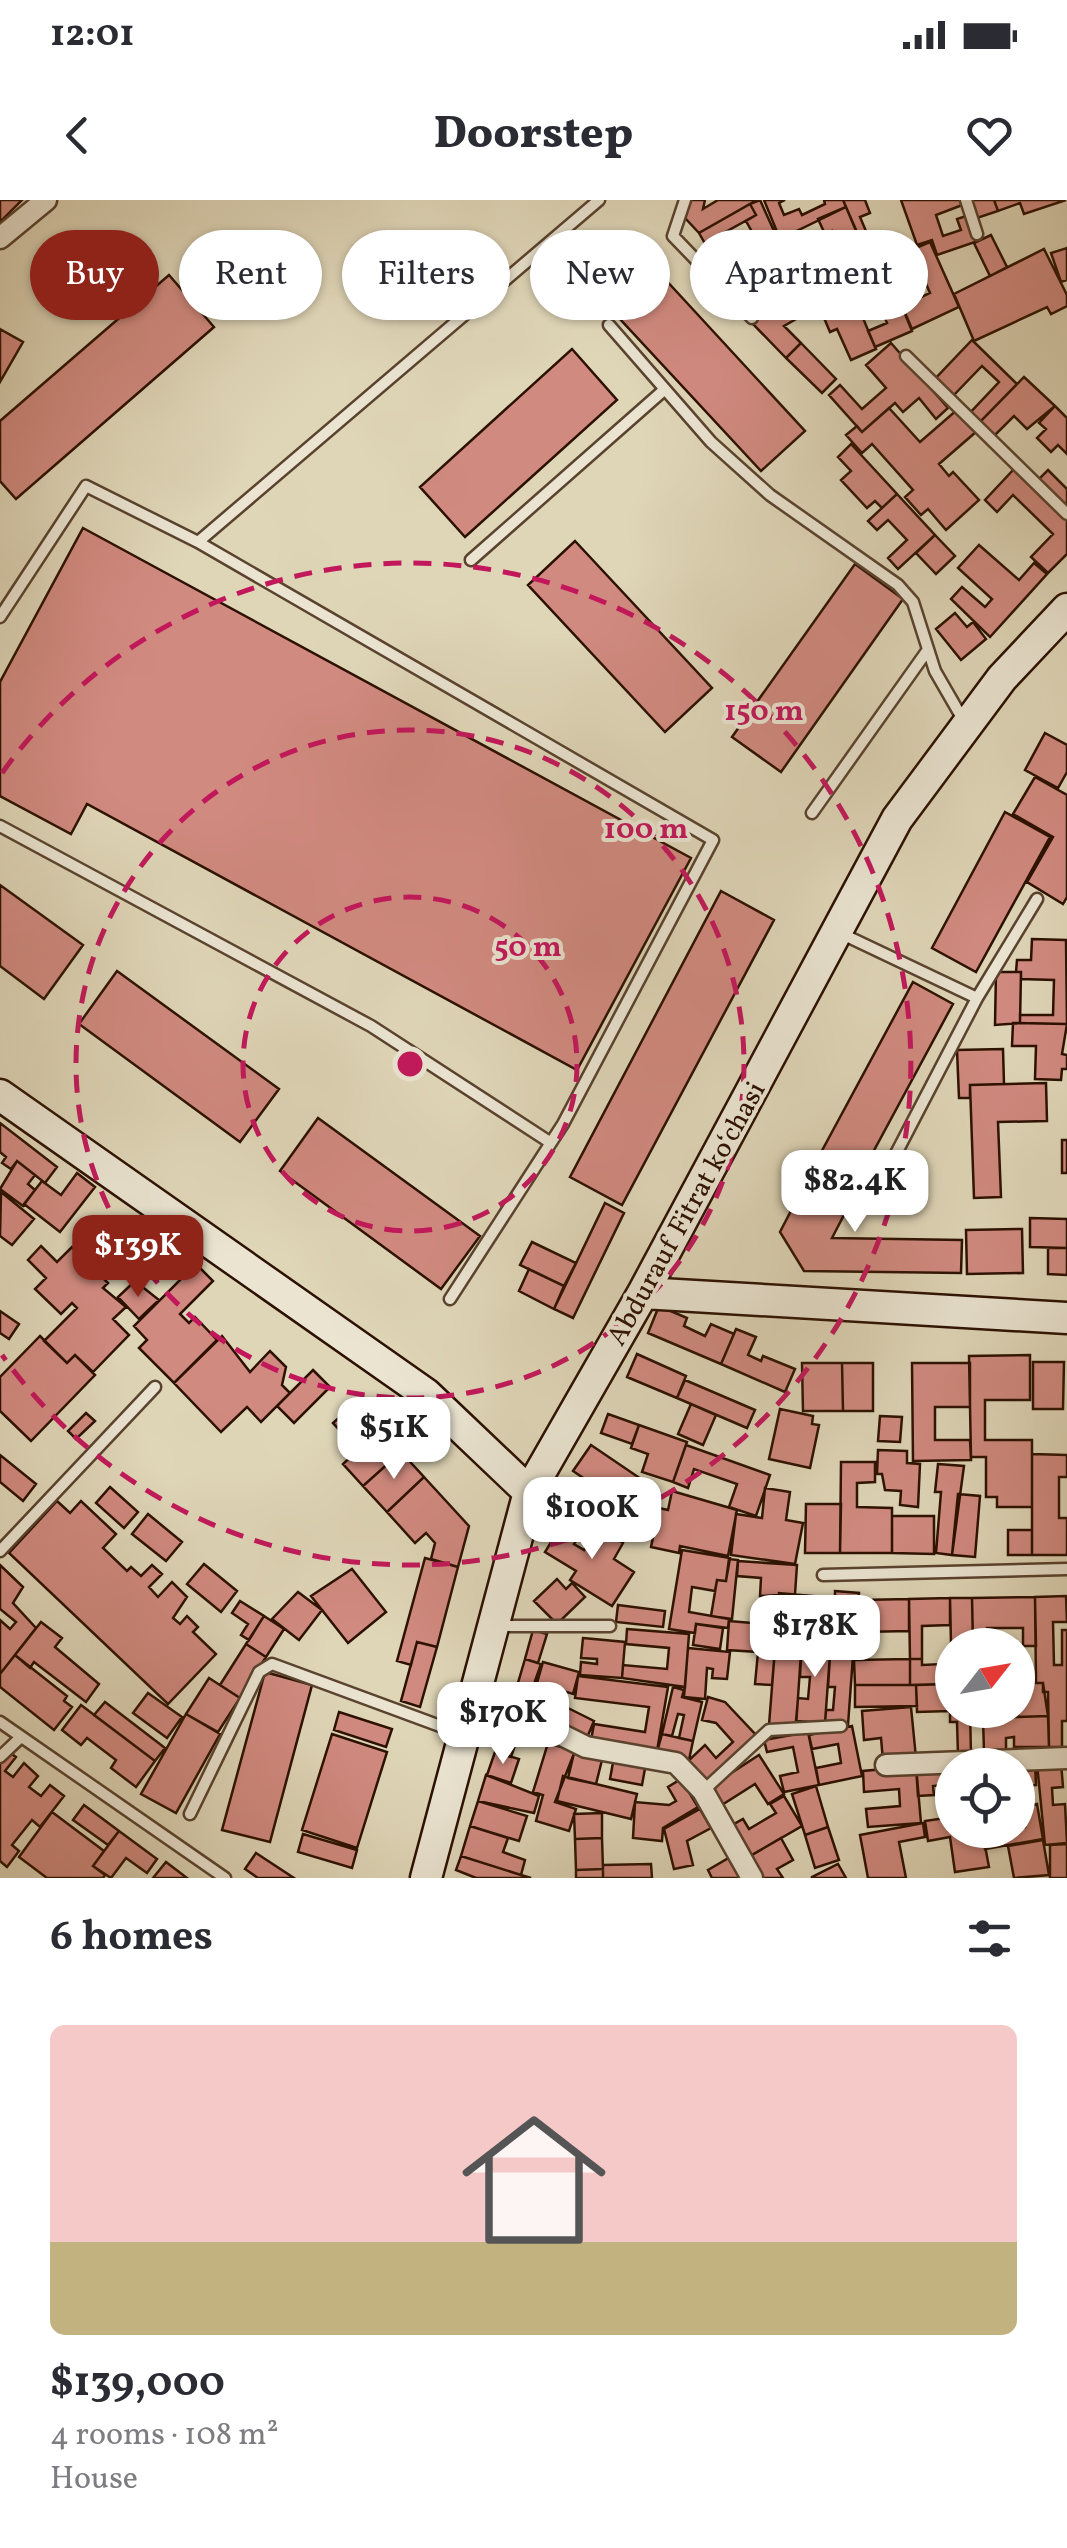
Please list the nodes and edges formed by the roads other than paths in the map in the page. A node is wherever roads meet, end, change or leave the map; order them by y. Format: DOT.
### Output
graph roads {
  1 [pos="46,200"];
  2 [pos="599,200"];
  3 [pos="685,200"];
  4 [pos="966,200"];
  5 [pos="977,234"];
  6 [pos="0,238"];
  7 [pos="690,254"];
  8 [pos="608,325"];
  9 [pos="906,356"];
  10 [pos="664,390"];
  11 [pos="1067,514"];
  12 [pos="198,542"];
  13 [pos="471,560"];
  14 [pos="1067,609"];
  15 [pos="0,617"];
  16 [pos="928,651"];
  17 [pos="966,724"];
  18 [pos="812,813"];
  19 [pos="0,826"];
  20 [pos="1036,899"];
  21 [pos="837,932"];
  22 [pos="978,998"];
  23 [pos="0,1096"];
  24 [pos="548,1141"];
  25 [pos="875,1194"];
  26 [pos="643,1294"];
  27 [pos="450,1299"];
  28 [pos="1067,1318"];
  29 [pos="154,1387"];
  30 [pos="530,1492"];
  31 [pos="0,1551"];
  32 [pos="1067,1569"];
  33 [pos="823,1575"];
  34 [pos="496,1626"];
  35 [pos="610,1626"];
  36 [pos="474,1700"];
  37 [pos="0,1722"];
  38 [pos="841,1726"];
  39 [pos="464,1735"];
  40 [pos="22,1737"];
  41 [pos="0,1757"];
  42 [pos="1067,1758"];
  43 [pos="886,1765"];
  44 [pos="703,1791"];
  45 [pos="190,1814"];
  46 [pos="224,1878"];
  47 [pos="426,1878"];
  48 [pos="752,1878"];
  1 -- 6 [label="street"];
  2 -- 12 [label="lane"];
  3 -- 7 [label="lane"];
  4 -- 5 [label="lane"];
  8 -- 10 [label="lane"];
  9 -- 11 [label="lane"];
  10 -- 13 [label="lane"];
  10 -- 16 [label="lane"];
  12 -- 15 [label="lane"];
  12 -- 24 [label="lane"];
  14 -- 17 [label="main road, Abdurauf Fitrat koʻchasi"];
  16 -- 17 [label="lane"];
  16 -- 18 [label="lane"];
  17 -- 21 [label="main road, Abdurauf Fitrat koʻchasi"];
  19 -- 24 [label="lane"];
  20 -- 22 [label="lane"];
  21 -- 22 [label="lane"];
  21 -- 26 [label="main road, Abdurauf Fitrat koʻchasi"];
  22 -- 25 [label="lane"];
  23 -- 30 [label="main road"];
  24 -- 27 [label="lane"];
  26 -- 28 [label="main road"];
  26 -- 30 [label="main road, Abdurauf Fitrat koʻchasi"];
  29 -- 31 [label="lane"];
  30 -- 34 [label="main road, Abdurauf Fitrat koʻchasi"];
  32 -- 33 [label="lane"];
  34 -- 35 [label="lane"];
  34 -- 36 [label="main road, Abdurauf Fitrat koʻchasi"];
  36 -- 39 [label="main road, Abdurauf Fitrat koʻchasi"];
  36 -- 44 [label="street"];
  37 -- 40 [label="lane"];
  38 -- 44 [label="lane"];
  39 -- 45 [label="lane"];
  39 -- 47 [label="main road, Abdurauf Fitrat koʻchasi"];
  40 -- 41 [label="lane"];
  40 -- 46 [label="lane"];
  42 -- 43 [label="street"];
  44 -- 48 [label="street"];
}
